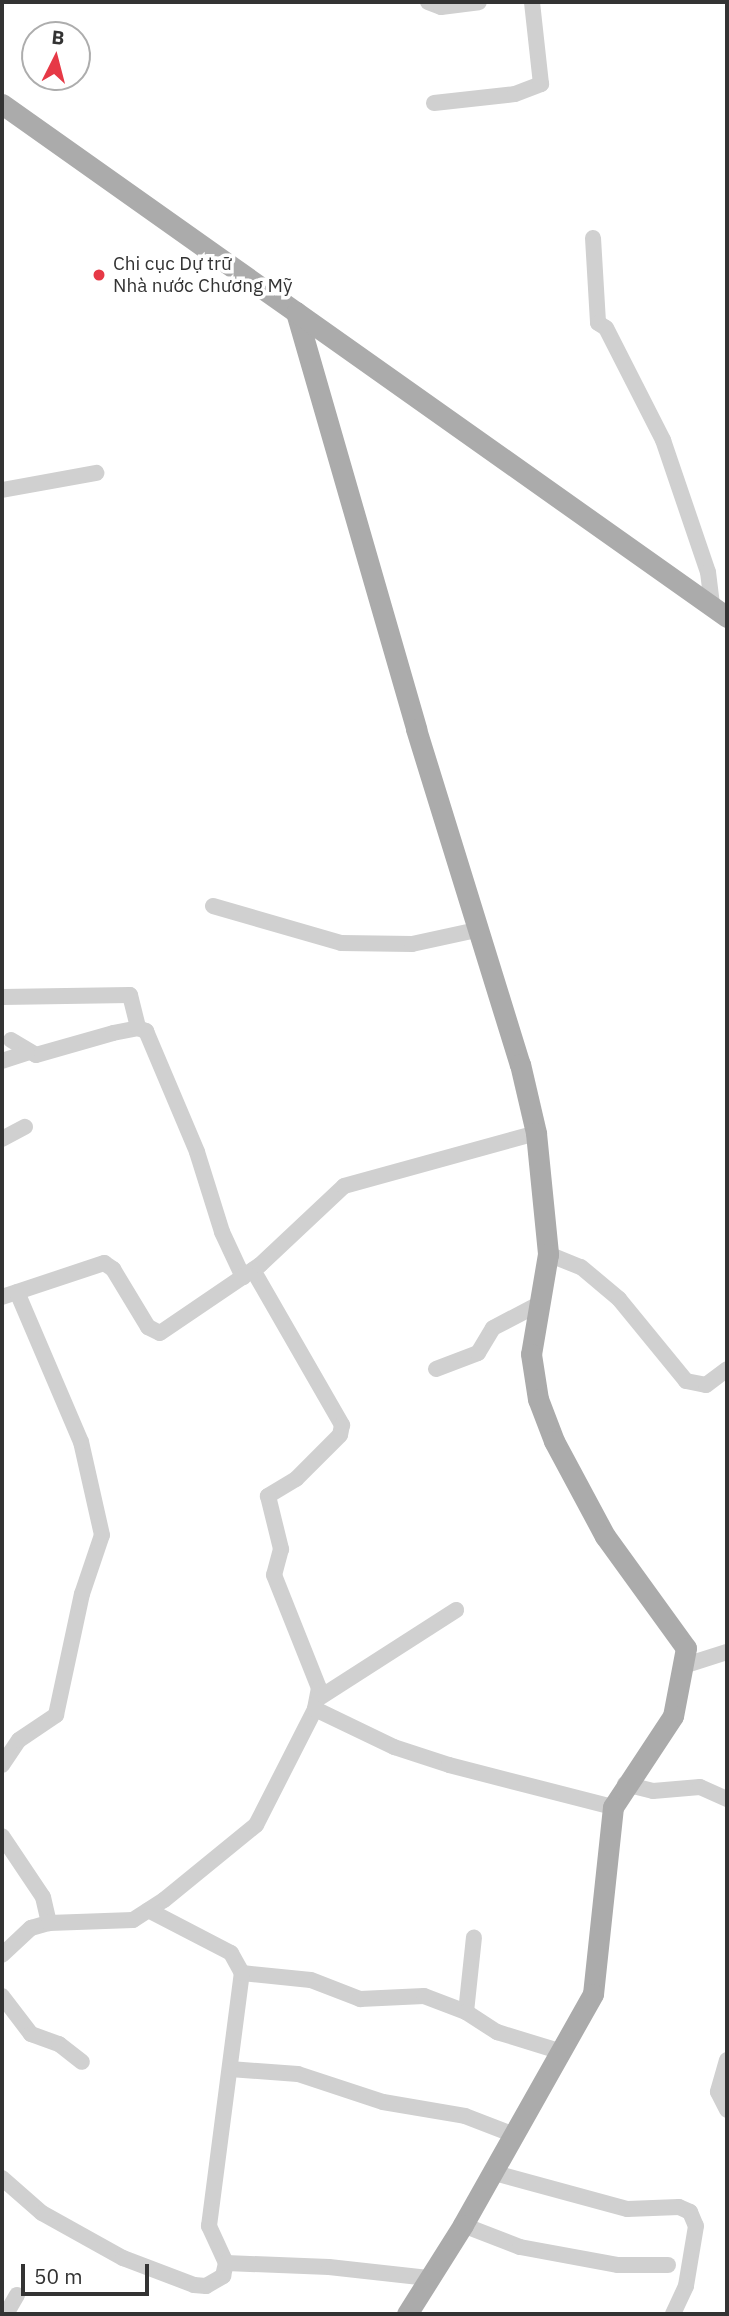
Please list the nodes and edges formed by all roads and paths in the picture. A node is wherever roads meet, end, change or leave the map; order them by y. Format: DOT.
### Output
graph roads {
  1 [pos="428,2"];
  2 [pos="479,2"];
  3 [pos="532,2"];
  4 [pos="434,103"];
  5 [pos="2,104"];
  6 [pos="593,238"];
  7 [pos="296,313"];
  8 [pos="96,473"];
  9 [pos="2,490"];
  10 [pos="720,612"];
  11 [pos="212,906"];
  12 [pos="477,930"];
  13 [pos="2,997"];
  14 [pos="138,1028"];
  15 [pos="11,1040"];
  16 [pos="27,1053"];
  17 [pos="2,1061"];
  18 [pos="24,1127"];
  19 [pos="536,1133"];
  20 [pos="2,1139"];
  21 [pos="548,1254"];
  22 [pos="248,1273"];
  23 [pos="9,1295"];
  24 [pos="537,1305"];
  25 [pos="436,1369"];
  26 [pos="727,1369"];
  27 [pos="456,1610"];
  28 [pos="727,1652"];
  29 [pos="686,1665"];
  30 [pos="317,1704"];
  31 [pos="2,1765"];
  32 [pos="625,1784"];
  33 [pos="727,1798"];
  34 [pos="613,1807"];
  35 [pos="2,1836"];
  36 [pos="148,1910"];
  37 [pos="49,1923"];
  38 [pos="474,1937"];
  39 [pos="2,1955"];
  40 [pos="242,1973"];
  41 [pos="2,1996"];
  42 [pos="467,2012"];
  43 [pos="562,2052"];
  44 [pos="727,2060"];
  45 [pos="82,2062"];
  46 [pos="230,2069"];
  47 [pos="727,2110"];
  48 [pos="512,2134"];
  49 [pos="491,2172"];
  50 [pos="2,2178"];
  51 [pos="463,2225"];
  52 [pos="226,2263"];
  53 [pos="668,2265"];
  54 [pos="428,2278"];
  55 [pos="17,2295"];
  56 [pos="6,2314"];
  57 [pos="407,2314"];
  58 [pos="673,2314"];
  1 -- 2 [label="street"];
  3 -- 4 [label="street"];
  5 -- 7 [label="main road"];
  6 -- 10 [label="street"];
  7 -- 10 [label="main road"];
  7 -- 12 [label="main road"];
  8 -- 9 [label="street"];
  11 -- 12 [label="street"];
  12 -- 19 [label="main road"];
  13 -- 14 [label="street"];
  14 -- 16 [label="street"];
  14 -- 22 [label="street"];
  15 -- 16 [label="street"];
  16 -- 17 [label="street"];
  18 -- 20 [label="street"];
  19 -- 21 [label="main road"];
  19 -- 22 [label="street"];
  21 -- 24 [label="main road"];
  21 -- 26 [label="street"];
  22 -- 23 [label="street"];
  22 -- 30 [label="street"];
  23 -- 31 [label="street"];
  24 -- 25 [label="street"];
  24 -- 29 [label="main road"];
  27 -- 30 [label="street"];
  28 -- 29 [label="street"];
  29 -- 32 [label="main road"];
  30 -- 34 [label="street"];
  30 -- 36 [label="street"];
  32 -- 33 [label="street"];
  32 -- 34 [label="main road"];
  34 -- 43 [label="main road"];
  35 -- 37 [label="street"];
  36 -- 37 [label="street"];
  36 -- 40 [label="street"];
  37 -- 39 [label="street"];
  38 -- 42 [label="street"];
  40 -- 42 [label="street"];
  40 -- 46 [label="street"];
  41 -- 45 [label="street"];
  42 -- 43 [label="street"];
  43 -- 48 [label="main road"];
  44 -- 47 [label="street"];
  46 -- 48 [label="street"];
  46 -- 52 [label="street"];
  48 -- 49 [label="main road"];
  49 -- 51 [label="main road"];
  49 -- 58 [label="street"];
  50 -- 52 [label="street"];
  51 -- 53 [label="street"];
  51 -- 54 [label="main road"];
  52 -- 54 [label="street"];
  54 -- 57 [label="main road"];
  55 -- 56 [label="street"];
}
